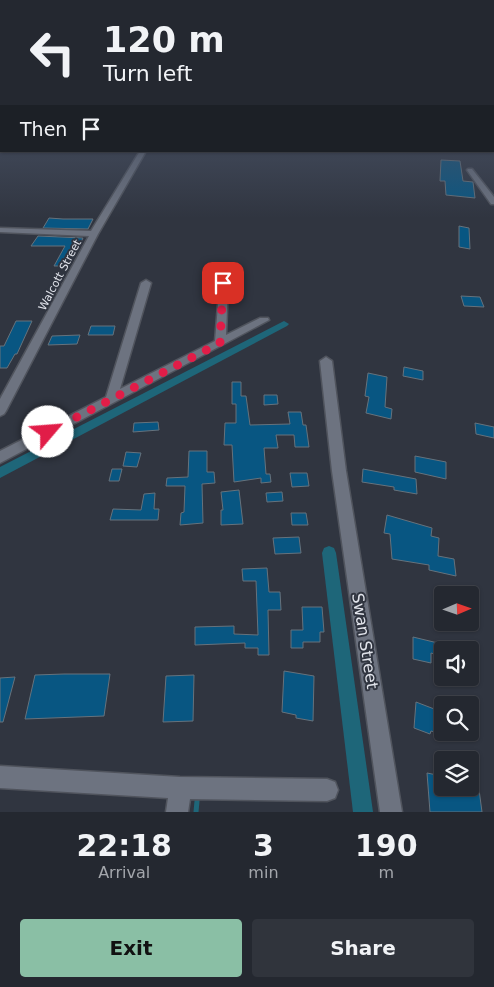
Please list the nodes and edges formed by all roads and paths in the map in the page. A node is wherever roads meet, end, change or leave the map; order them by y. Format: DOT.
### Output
graph roads {
  1 [pos="142,152"];
  2 [pos="470,170"];
  3 [pos="494,202"];
  4 [pos="0,230"];
  5 [pos="94,234"];
  6 [pos="146,283"];
  7 [pos="223,283"];
  8 [pos="264,320"];
  9 [pos="220,343"];
  10 [pos="326,361"];
  11 [pos="111,399"];
  12 [pos="0,411"];
  13 [pos="0,457"];
  14 [pos="0,777"];
  15 [pos="180,788"];
  16 [pos="327,790"];
  17 [pos="177,812"];
  18 [pos="391,812"];
  1 -- 5 [label="street, Walcott Street"];
  2 -- 3 [label="street"];
  4 -- 5 [label="street"];
  5 -- 12 [label="street, Walcott Street"];
  6 -- 11 [label="street"];
  7 -- 9 [label="street"];
  8 -- 9 [label="street"];
  9 -- 11 [label="street"];
  10 -- 18 [label="street, Swan Street"];
  11 -- 13 [label="street"];
  14 -- 15 [label="street"];
  15 -- 16 [label="street"];
  15 -- 17 [label="street"];
}
